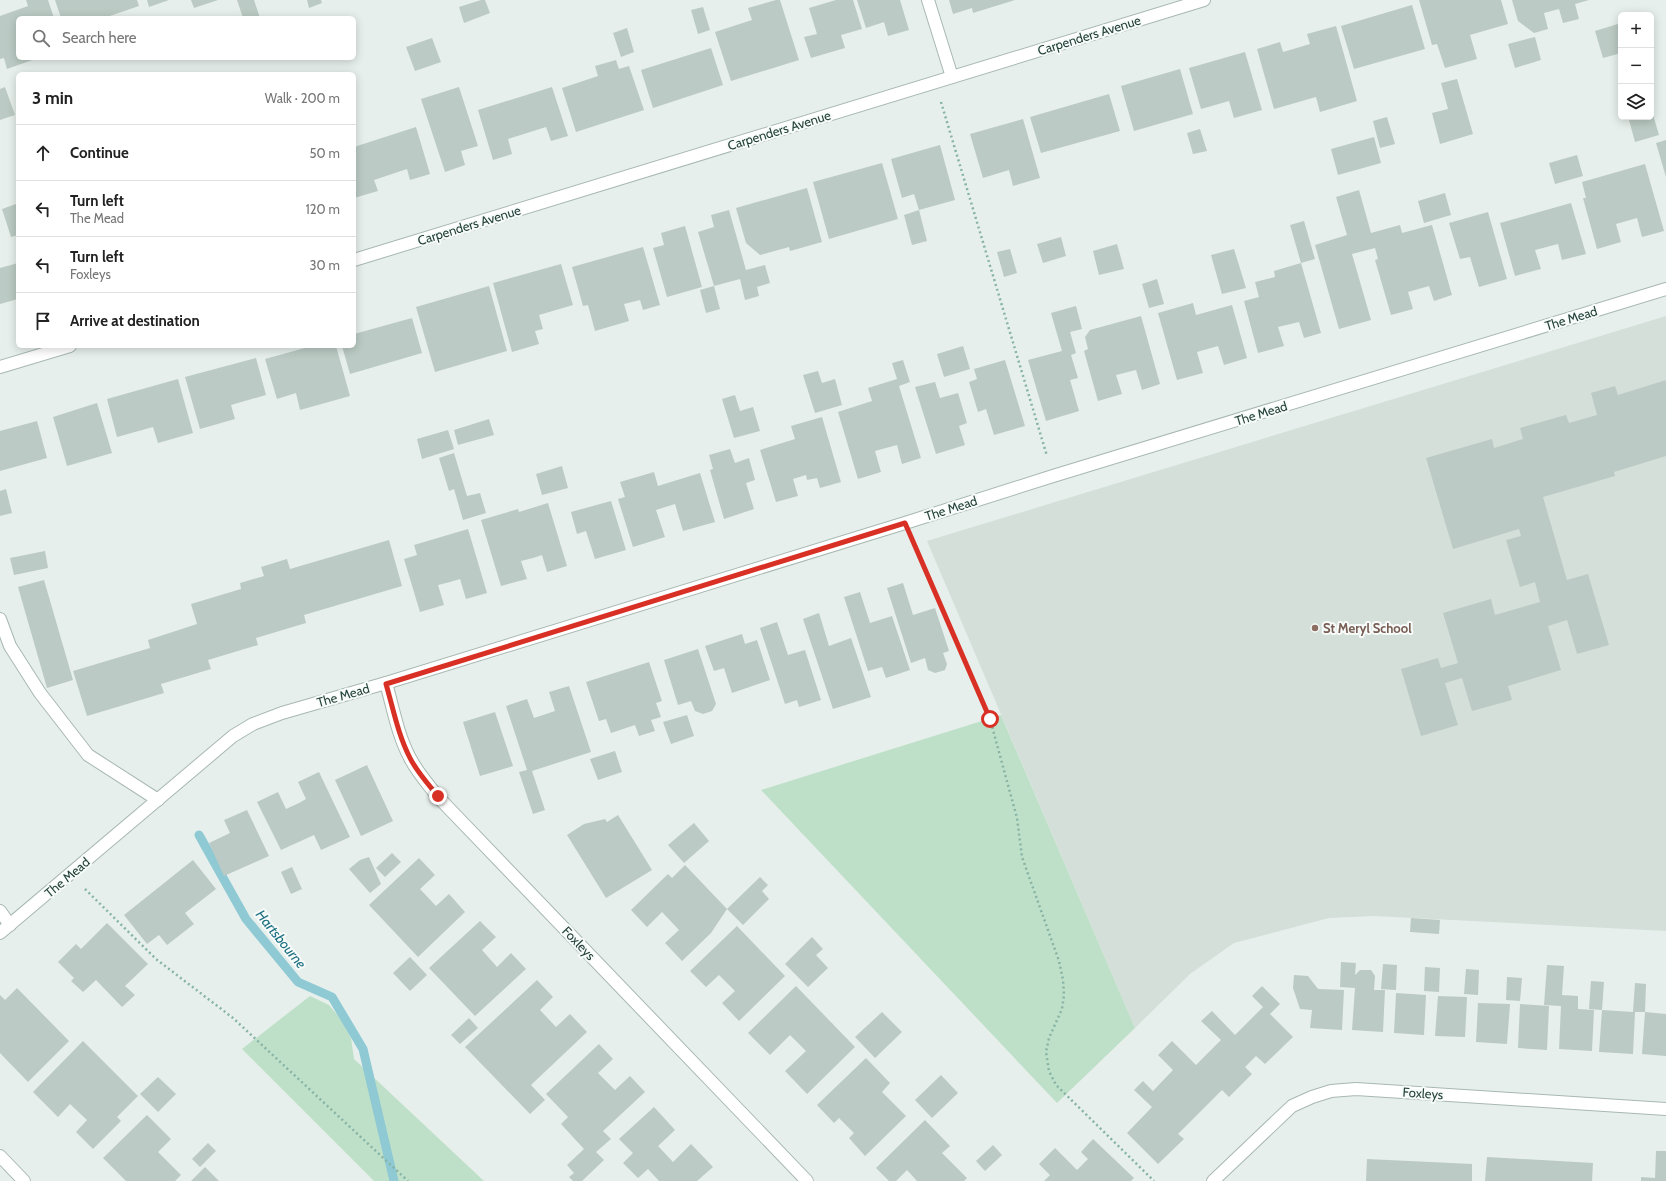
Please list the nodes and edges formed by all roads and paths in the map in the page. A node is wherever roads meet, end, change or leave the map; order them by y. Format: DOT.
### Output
graph roads {
  1 [pos="928,0"];
  2 [pos="1204,0"];
  3 [pos="952,77"];
  4 [pos="936,83"];
  5 [pos="356,259"];
  6 [pos="1666,289"];
  7 [pos="63,348"];
  8 [pos="0,367"];
  9 [pos="1053,476"];
  10 [pos="905,523"];
  11 [pos="0,619"];
  12 [pos="386,684"];
  13 [pos="158,800"];
  14 [pos="71,875"];
  15 [pos="0,911"];
  16 [pos="10,925"];
  17 [pos="0,934"];
  18 [pos="1666,1109"];
  19 [pos="0,1156"];
  20 [pos="24,1181"];
  21 [pos="408,1181"];
  22 [pos="807,1181"];
  23 [pos="1154,1181"];
  24 [pos="1213,1181"];
  1 -- 3 [label="street"];
  2 -- 3 [label="street, Carpenders Avenue"];
  3 -- 4 [label="street, Carpenders Avenue"];
  4 -- 5 [label="street, Carpenders Avenue"];
  4 -- 9 [label="path"];
  6 -- 9 [label="street, The Mead"];
  7 -- 8 [label="street"];
  9 -- 10 [label="street, The Mead"];
  10 -- 12 [label="street, The Mead"];
  10 -- 23 [label="path"];
  11 -- 13 [label="street"];
  12 -- 13 [label="street, The Mead"];
  12 -- 22 [label="street, Foxleys"];
  13 -- 14 [label="street, The Mead"];
  14 -- 16 [label="street, The Mead"];
  14 -- 21 [label="path"];
  15 -- 16 [label="street"];
  16 -- 17 [label="street, The Mead"];
  18 -- 24 [label="street, Foxleys"];
  19 -- 20 [label="street"];
}
